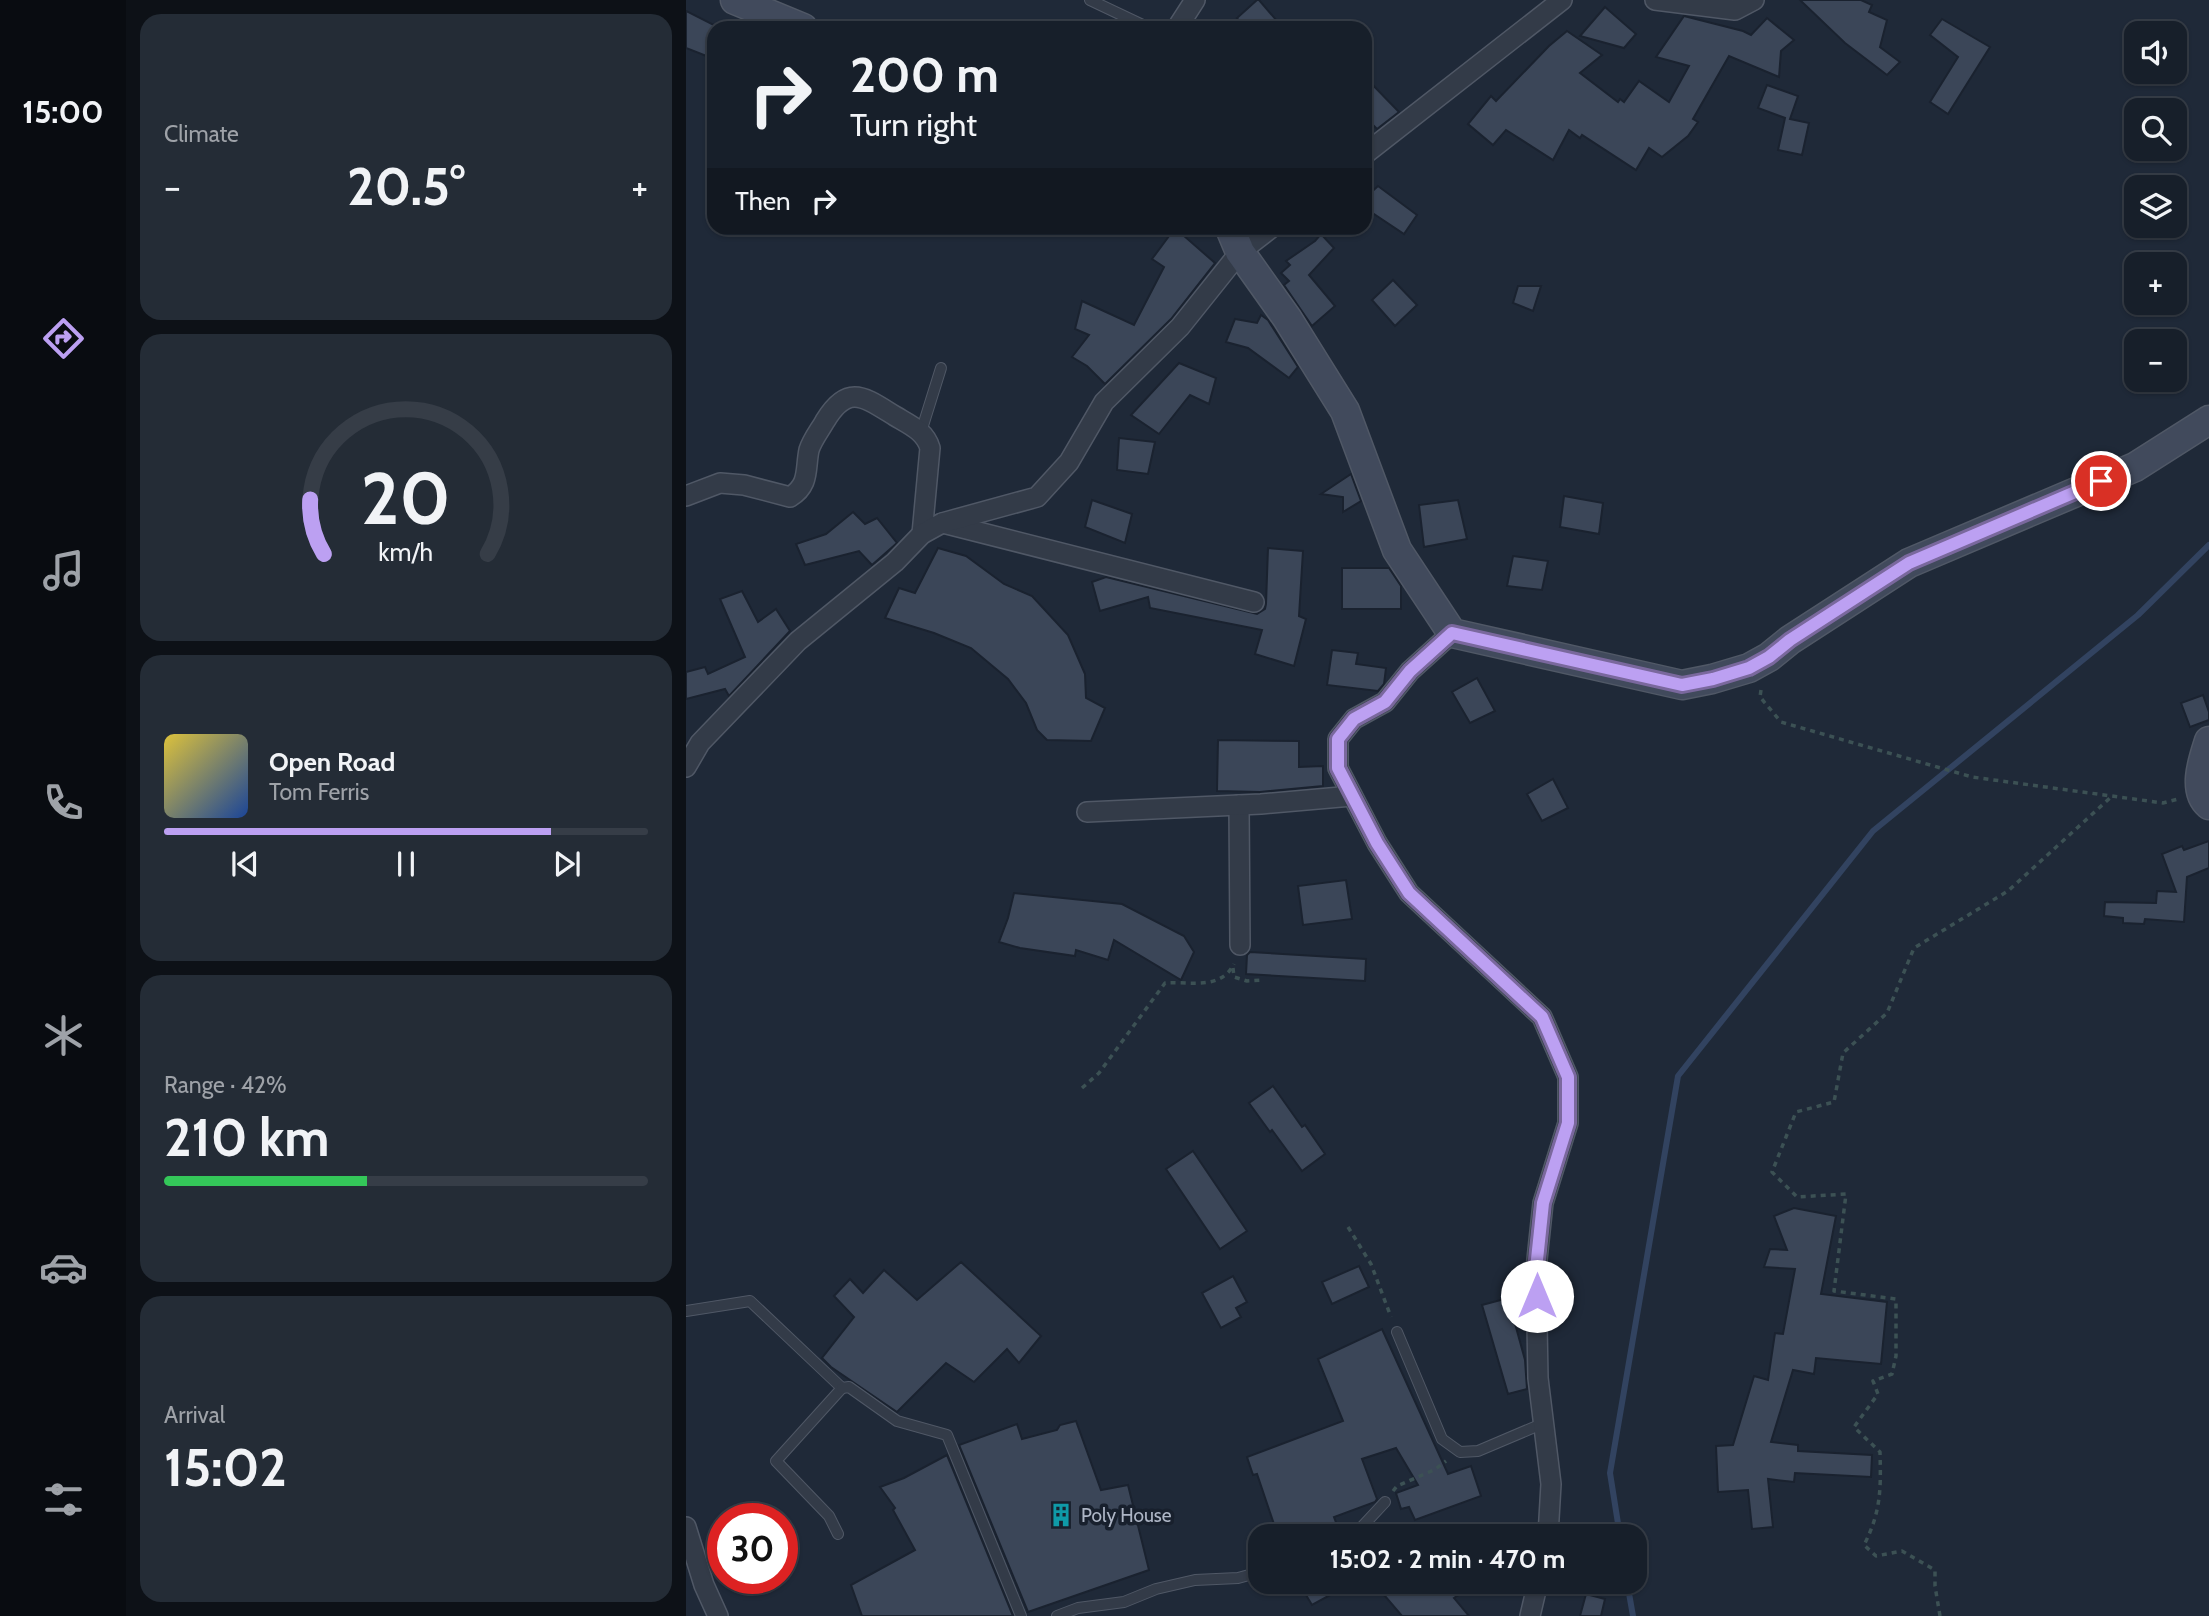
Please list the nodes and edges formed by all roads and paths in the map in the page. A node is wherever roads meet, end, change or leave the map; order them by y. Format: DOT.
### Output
graph roads {
  1 [pos="735,0"];
  2 [pos="1090,0"];
  3 [pos="1195,0"];
  4 [pos="1562,0"];
  5 [pos="1656,0"];
  6 [pos="1754,0"];
  7 [pos="786,21"];
  8 [pos="1134,21"];
  9 [pos="1182,21"];
  10 [pos="1372,149"];
  11 [pos="1235,240"];
  12 [pos="941,368"];
  13 [pos="2209,420"];
  14 [pos="921,432"];
  15 [pos="686,496"];
  16 [pos="942,523"];
  17 [pos="922,534"];
  18 [pos="1254,602"];
  19 [pos="1452,633"];
  20 [pos="1769,657"];
  21 [pos="2209,741"];
  22 [pos="686,767"];
  23 [pos="1352,796"];
  24 [pos="2111,797"];
  25 [pos="2205,799"];
  26 [pos="1239,805"];
  27 [pos="1087,813"];
  28 [pos="1240,945"];
  29 [pos="1233,968"];
  30 [pos="1264,980"];
  31 [pos="1082,1087"];
  32 [pos="1348,1227"];
  33 [pos="686,1311"];
  34 [pos="1397,1332"];
  35 [pos="842,1388"];
  36 [pos="1544,1423"];
  37 [pos="1460,1452"];
  38 [pos="1385,1502"];
  39 [pos="1365,1524"];
  40 [pos="1549,1524"];
  41 [pos="686,1527"];
  42 [pos="838,1534"];
  43 [pos="1248,1575"];
  44 [pos="1535,1594"];
  45 [pos="718,1616"];
  46 [pos="1021,1616"];
  47 [pos="1057,1616"];
  48 [pos="1530,1616"];
  49 [pos="1940,1616"];
  1 -- 7 [label="street"];
  2 -- 8 [label="lane"];
  3 -- 9 [label="street"];
  4 -- 10 [label="street"];
  5 -- 6 [label="street"];
  11 -- 16 [label="street"];
  11 -- 19 [label="street"];
  12 -- 14 [label="lane"];
  13 -- 20 [label="street"];
  14 -- 15 [label="street"];
  14 -- 17 [label="street"];
  16 -- 17 [label="street"];
  16 -- 18 [label="street"];
  17 -- 22 [label="street"];
  19 -- 20 [label="street"];
  19 -- 23 [label="street"];
  20 -- 24 [label="path"];
  21 -- 25 [label="street"];
  23 -- 26 [label="street"];
  23 -- 36 [label="street"];
  24 -- 25 [label="path"];
  24 -- 49 [label="path"];
  26 -- 27 [label="street"];
  26 -- 28 [label="street"];
  28 -- 29 [label="path"];
  29 -- 30 [label="path"];
  29 -- 31 [label="path"];
  32 -- 34 [label="path"];
  33 -- 35 [label="lane"];
  34 -- 37 [label="lane"];
  35 -- 42 [label="lane"];
  35 -- 46 [label="lane"];
  36 -- 37 [label="lane"];
  36 -- 40 [label="street"];
  37 -- 38 [label="path"];
  38 -- 39 [label="lane"];
  41 -- 45 [label="street"];
  43 -- 47 [label="lane"];
  44 -- 48 [label="street"];
}
